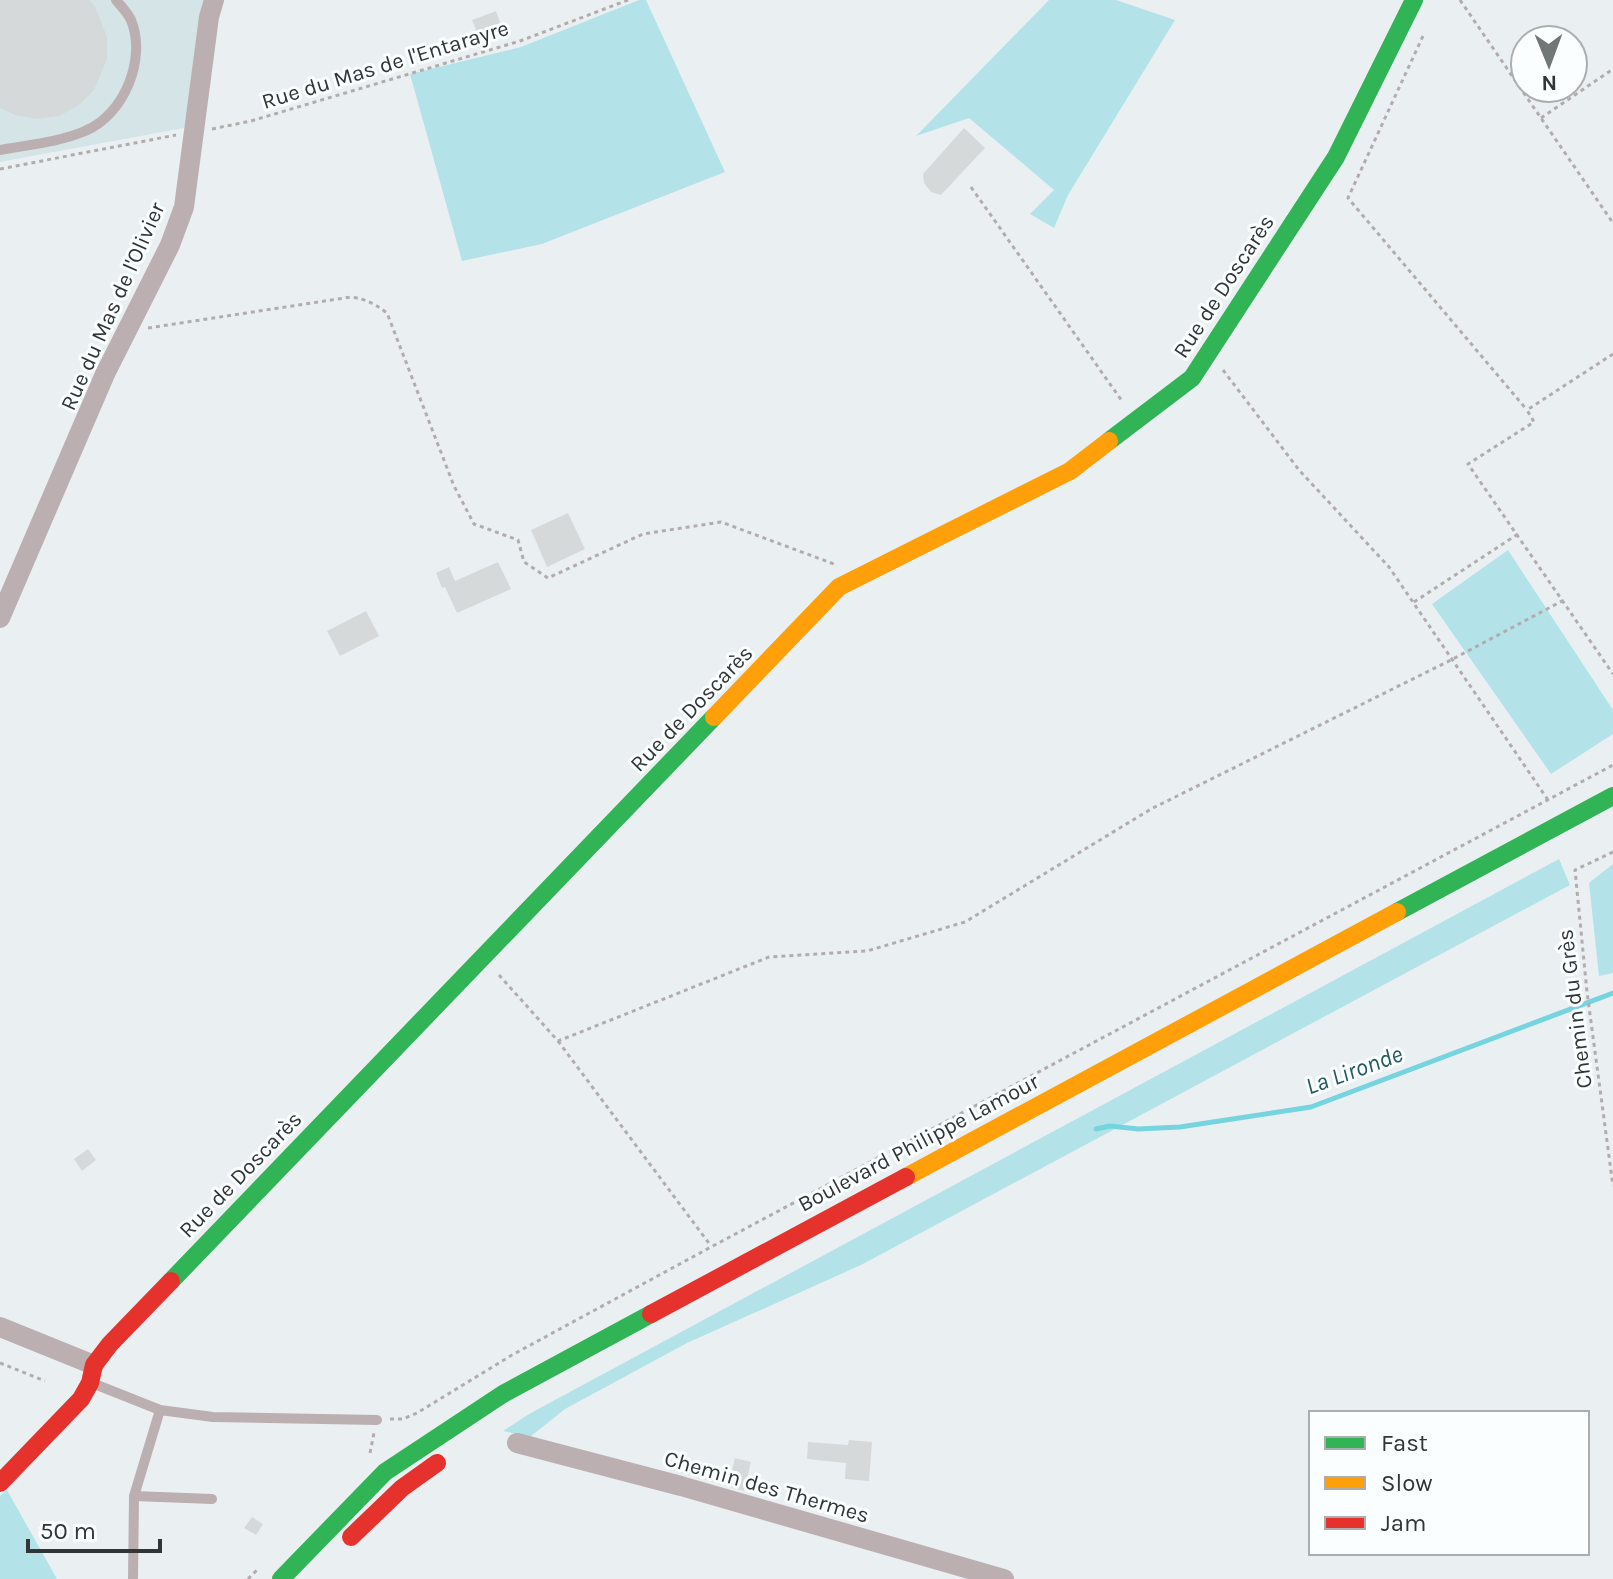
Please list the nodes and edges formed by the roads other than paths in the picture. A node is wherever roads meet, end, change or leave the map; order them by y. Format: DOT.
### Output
graph roads {
  1 [pos="116,0"];
  2 [pos="214,0"];
  3 [pos="1414,0"];
  4 [pos="0,150"];
  5 [pos="0,618"];
  6 [pos="1613,796"];
  7 [pos="1204,1037"];
  8 [pos="0,1327"];
  9 [pos="92,1374"];
  10 [pos="516,1408"];
  11 [pos="160,1410"];
  12 [pos="377,1420"];
  13 [pos="517,1443"];
  14 [pos="453,1452"];
  15 [pos="0,1483"];
  16 [pos="134,1496"];
  17 [pos="212,1499"];
  18 [pos="343,1545"];
  19 [pos="133,1579"];
  20 [pos="281,1579"];
  21 [pos="1004,1579"];
  1 -- 4 [label="lane"];
  2 -- 5 [label="street, Rue du Mas de l'Olivier"];
  3 -- 9 [label="main road, Rue de Doscarès"];
  6 -- 20 [label="main road, Boulevard Philippe Lamour"];
  7 -- 10 [label="main road, Boulevard Philippe Lamour"];
  8 -- 9 [label="street"];
  9 -- 11 [label="lane"];
  9 -- 15 [label="main road, Rue de Doscarès"];
  11 -- 12 [label="lane"];
  11 -- 16 [label="lane"];
  13 -- 21 [label="street, Chemin des Thermes"];
  14 -- 18 [label="main road"];
  16 -- 17 [label="lane"];
  16 -- 19 [label="lane"];
}
